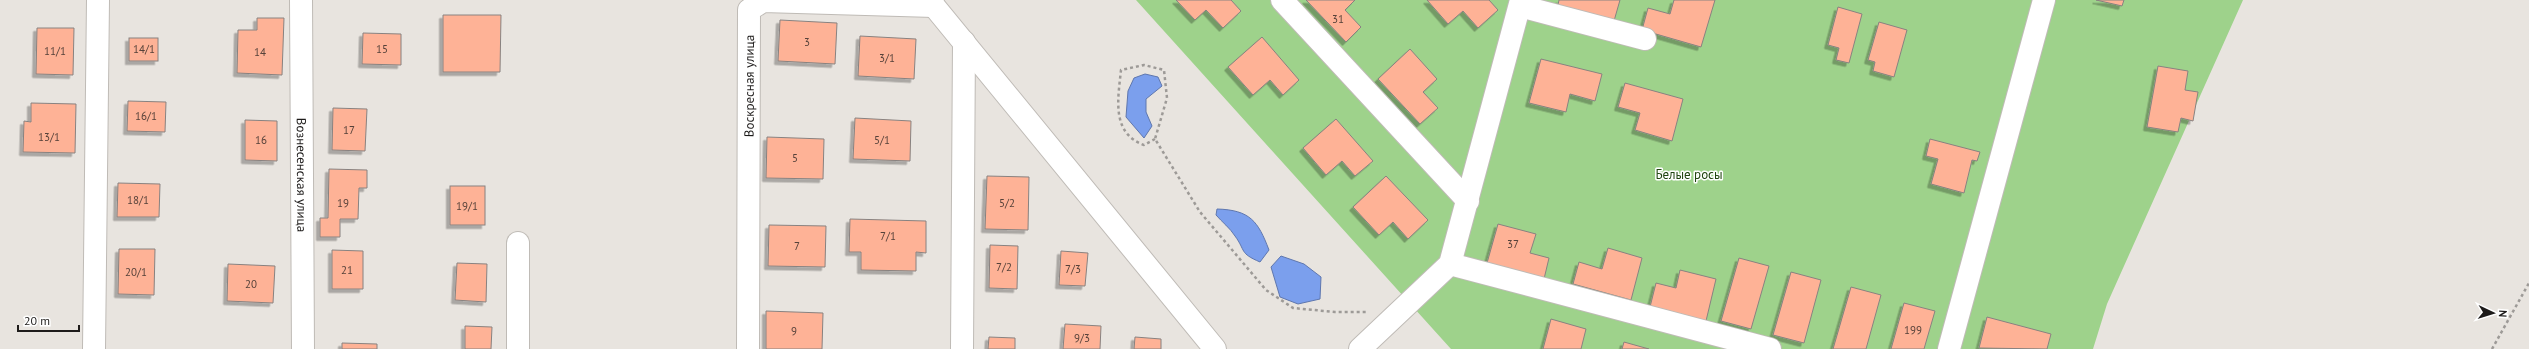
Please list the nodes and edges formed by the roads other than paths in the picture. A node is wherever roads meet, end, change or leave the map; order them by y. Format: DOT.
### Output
graph roads {
  1 [pos="98,0"];
  2 [pos="301,0"];
  3 [pos="1282,0"];
  4 [pos="2044,0"];
  5 [pos="931,3"];
  6 [pos="1520,3"];
  7 [pos="1645,39"];
  8 [pos="964,42"];
  9 [pos="1468,201"];
  10 [pos="518,243"];
  11 [pos="1450,264"];
  12 [pos="1203,340"];
  13 [pos="94,349"];
  14 [pos="302,349"];
  15 [pos="518,349"];
  16 [pos="748,349"];
  17 [pos="962,349"];
  18 [pos="1215,349"];
  19 [pos="1360,349"];
  20 [pos="1770,349"];
  21 [pos="1950,349"];
  1 -- 13 [label="street"];
  2 -- 14 [label="street, Вознесенская улица"];
  3 -- 9 [label="street"];
  4 -- 21 [label="street"];
  5 -- 8 [label="street"];
  5 -- 16 [label="street, Воскресная улица"];
  6 -- 7 [label="street"];
  6 -- 9 [label="street"];
  8 -- 12 [label="street"];
  8 -- 17 [label="street"];
  9 -- 11 [label="street"];
  10 -- 15 [label="street"];
  11 -- 19 [label="street"];
  11 -- 20 [label="street"];
  12 -- 18 [label="street"];
}
